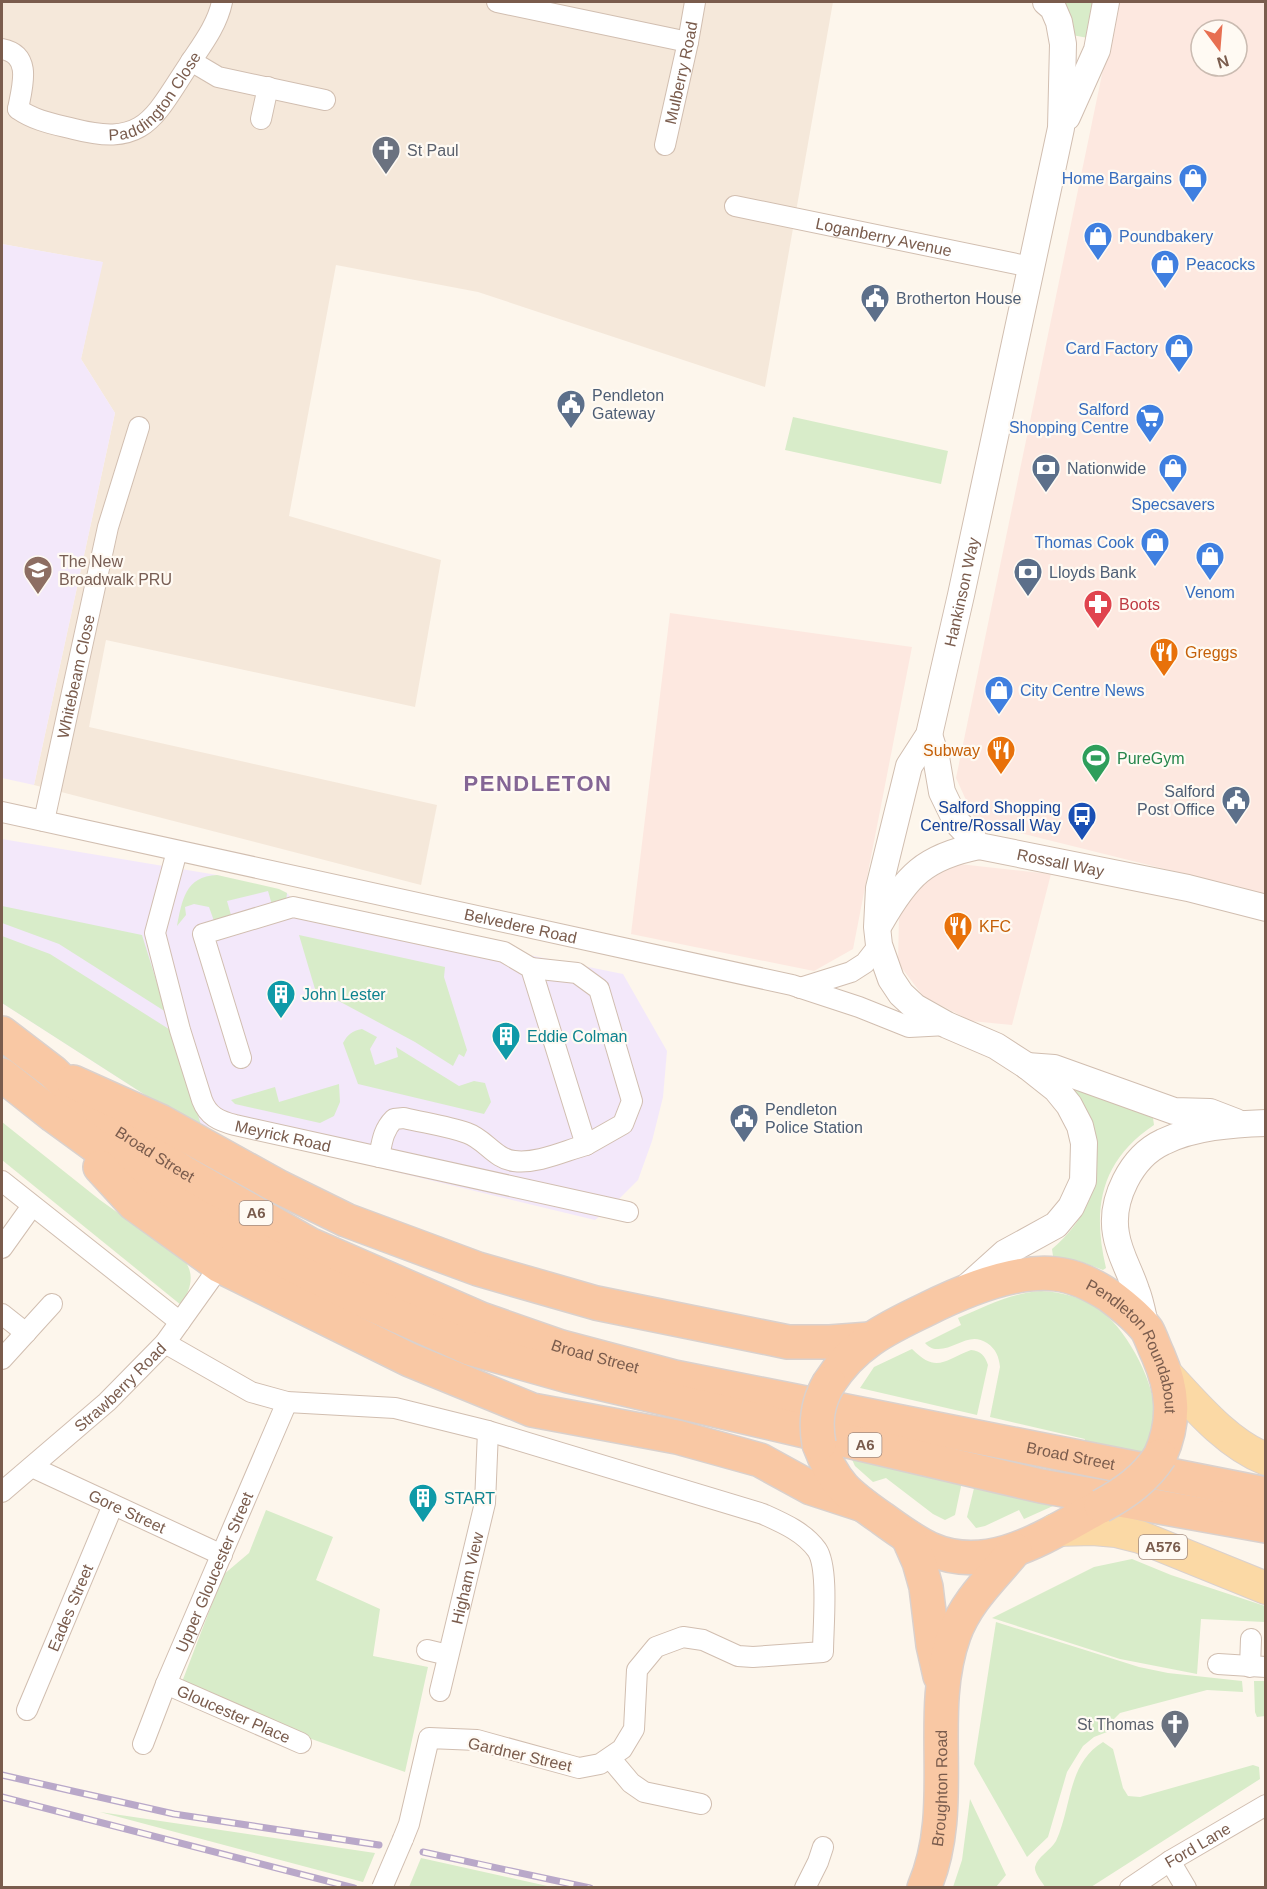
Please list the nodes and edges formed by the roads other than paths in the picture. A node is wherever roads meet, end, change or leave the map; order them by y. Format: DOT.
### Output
graph roads {
  1 [pos="222,2"];
  2 [pos="497,2"];
  3 [pos="694,2"];
  4 [pos="1046,2"];
  5 [pos="1106,2"];
  6 [pos="688,42"];
  7 [pos="2,48"];
  8 [pos="191,61"];
  9 [pos="268,87"];
  10 [pos="325,100"];
  11 [pos="10,110"];
  12 [pos="261,119"];
  13 [pos="1061,129"];
  14 [pos="665,145"];
  15 [pos="735,206"];
  16 [pos="1031,267"];
  17 [pos="139,427"];
  18 [pos="928,735"];
  19 [pos="2,812"];
  20 [pos="44,821"];
  21 [pos="979,846"];
  22 [pos="177,851"];
  23 [pos="1266,908"];
  24 [pos="878,936"];
  25 [pos="531,968"];
  26 [pos="800,988"];
  27 [pos="947,1025"];
  28 [pos="2,1033"];
  29 [pos="241,1058"];
  30 [pos="1027,1066"];
  31 [pos="53,1072"];
  32 [pos="2,1075"];
  33 [pos="54,1116"];
  34 [pos="1266,1123"];
  35 [pos="1240,1124"];
  36 [pos="586,1145"];
  37 [pos="379,1157"];
  38 [pos="2,1181"];
  39 [pos="32,1206"];
  40 [pos="628,1212"];
  41 [pos="2,1248"];
  42 [pos="220,1266"];
  43 [pos="962,1292"];
  44 [pos="52,1304"];
  45 [pos="2,1314"];
  46 [pos="180,1322"];
  47 [pos="1146,1330"];
  48 [pos="26,1333"];
  49 [pos="870,1339"];
  50 [pos="165,1343"];
  51 [pos="2,1359"];
  52 [pos="1167,1375"];
  53 [pos="287,1402"];
  54 [pos="488,1431"];
  55 [pos="1266,1459"];
  56 [pos="32,1467"];
  57 [pos="2,1492"];
  58 [pos="1266,1494"];
  59 [pos="113,1504"];
  60 [pos="863,1505"];
  61 [pos="1266,1526"];
  62 [pos="1055,1530"];
  63 [pos="908,1537"];
  64 [pos="1015,1550"];
  65 [pos="222,1555"];
  66 [pos="1266,1588"];
  67 [pos="1251,1639"];
  68 [pos="427,1650"];
  69 [pos="448,1655"];
  70 [pos="1218,1664"];
  71 [pos="1258,1667"];
  72 [pos="166,1684"];
  73 [pos="943,1686"];
  74 [pos="440,1691"];
  75 [pos="27,1710"];
  76 [pos="302,1743"];
  77 [pos="144,1744"];
  78 [pos="610,1758"];
  79 [pos="701,1804"];
  80 [pos="1266,1805"];
  81 [pos="823,1846"];
  82 [pos="1170,1861"];
  83 [pos="382,1887"];
  84 [pos="805,1887"];
  85 [pos="924,1887"];
  86 [pos="1130,1887"];
  87 [pos="1186,1887"];
  1 -- 8 [label="street, Paddington Close"];
  2 -- 6 [label="street"];
  3 -- 6 [label="street, Mulberry Road"];
  4 -- 13 [label="street, Hankinson Way"];
  5 -- 13 [label="street, Hankinson Way"];
  6 -- 14 [label="street, Mulberry Road"];
  7 -- 11 [label="street, Paddington Close"];
  8 -- 9 [label="street"];
  8 -- 11 [label="street, Paddington Close"];
  9 -- 10 [label="street"];
  9 -- 12 [label="street"];
  13 -- 16 [label="street, Hankinson Way"];
  15 -- 16 [label="street, Loganberry Avenue"];
  16 -- 18 [label="street, Hankinson Way"];
  17 -- 20 [label="street, Whitebeam Close"];
  18 -- 21 [label="street"];
  18 -- 24 [label="street, Hankinson Way"];
  19 -- 20 [label="street, Belvedere Road"];
  20 -- 22 [label="street, Belvedere Road"];
  21 -- 23 [label="street, Rossall Way"];
  21 -- 24 [label="street"];
  22 -- 26 [label="street, Belvedere Road"];
  22 -- 37 [label="street, Meyrick Road"];
  24 -- 26 [label="street"];
  24 -- 27 [label="street, Hankinson Way"];
  25 -- 29 [label="street"];
  25 -- 36 [label="street"];
  25 -- 36 [label="street"];
  26 -- 27 [label="street, Belvedere Road"];
  27 -- 30 [label="street, Belvedere Road"];
  28 -- 31 [label="highway, Broad Street / A6"];
  30 -- 35 [label="street"];
  30 -- 43 [label="street, Belvedere Road"];
  31 -- 49 [label="highway"];
  31 -- 58 [label="highway, Broad Street / A6"];
  32 -- 33 [label="highway, Broad Street / A6"];
  33 -- 42 [label="highway"];
  33 -- 61 [label="highway, Broad Street / A6"];
  34 -- 35 [label="street"];
  35 -- 47 [label="street"];
  36 -- 37 [label="street"];
  37 -- 40 [label="street, Meyrick Road"];
  38 -- 39 [label="street"];
  39 -- 41 [label="street"];
  39 -- 46 [label="street"];
  42 -- 46 [label="street, Strawberry Road"];
  42 -- 60 [label="highway"];
  43 -- 47 [label="highway, Pendleton Roundabout / A576"];
  43 -- 49 [label="highway, Pendleton Roundabout / A576"];
  44 -- 48 [label="street"];
  45 -- 48 [label="street"];
  46 -- 50 [label="street, Strawberry Road"];
  47 -- 52 [label="highway, Pendleton Roundabout / A576"];
  48 -- 51 [label="street"];
  49 -- 60 [label="highway, Pendleton Roundabout / A576, bridge"];
  50 -- 53 [label="street"];
  50 -- 56 [label="street, Strawberry Road"];
  52 -- 55 [label="main road, A576"];
  52 -- 62 [label="highway, Pendleton Roundabout / A576, bridge"];
  53 -- 54 [label="street"];
  53 -- 65 [label="street, Upper Gloucester Street"];
  54 -- 69 [label="street, Higham View"];
  54 -- 78 [label="street, Gardner Street"];
  56 -- 57 [label="street, Strawberry Road"];
  56 -- 59 [label="street, Gore Street"];
  59 -- 65 [label="street, Gore Street"];
  59 -- 75 [label="street, Eades Street"];
  60 -- 63 [label="highway, Pendleton Roundabout / A576"];
  62 -- 64 [label="highway, Pendleton Roundabout / A576"];
  62 -- 66 [label="main road, A576"];
  63 -- 64 [label="highway, Pendleton Roundabout / A576"];
  63 -- 73 [label="highway, Broughton Road / A576"];
  64 -- 73 [label="highway, Broughton Road / A576"];
  65 -- 72 [label="street, Upper Gloucester Street"];
  67 -- 71 [label="street"];
  68 -- 69 [label="street"];
  69 -- 74 [label="street, Higham View"];
  70 -- 71 [label="street"];
  72 -- 76 [label="street, Gloucester Place"];
  72 -- 77 [label="street, Upper Gloucester Street"];
  73 -- 85 [label="highway, Broughton Road / A576"];
  78 -- 79 [label="street"];
  78 -- 83 [label="street, Gardner Street, bridge"];
  80 -- 82 [label="street, Ford Lane"];
  81 -- 84 [label="street"];
  82 -- 86 [label="street, Ford Lane"];
  82 -- 87 [label="street"];
}
